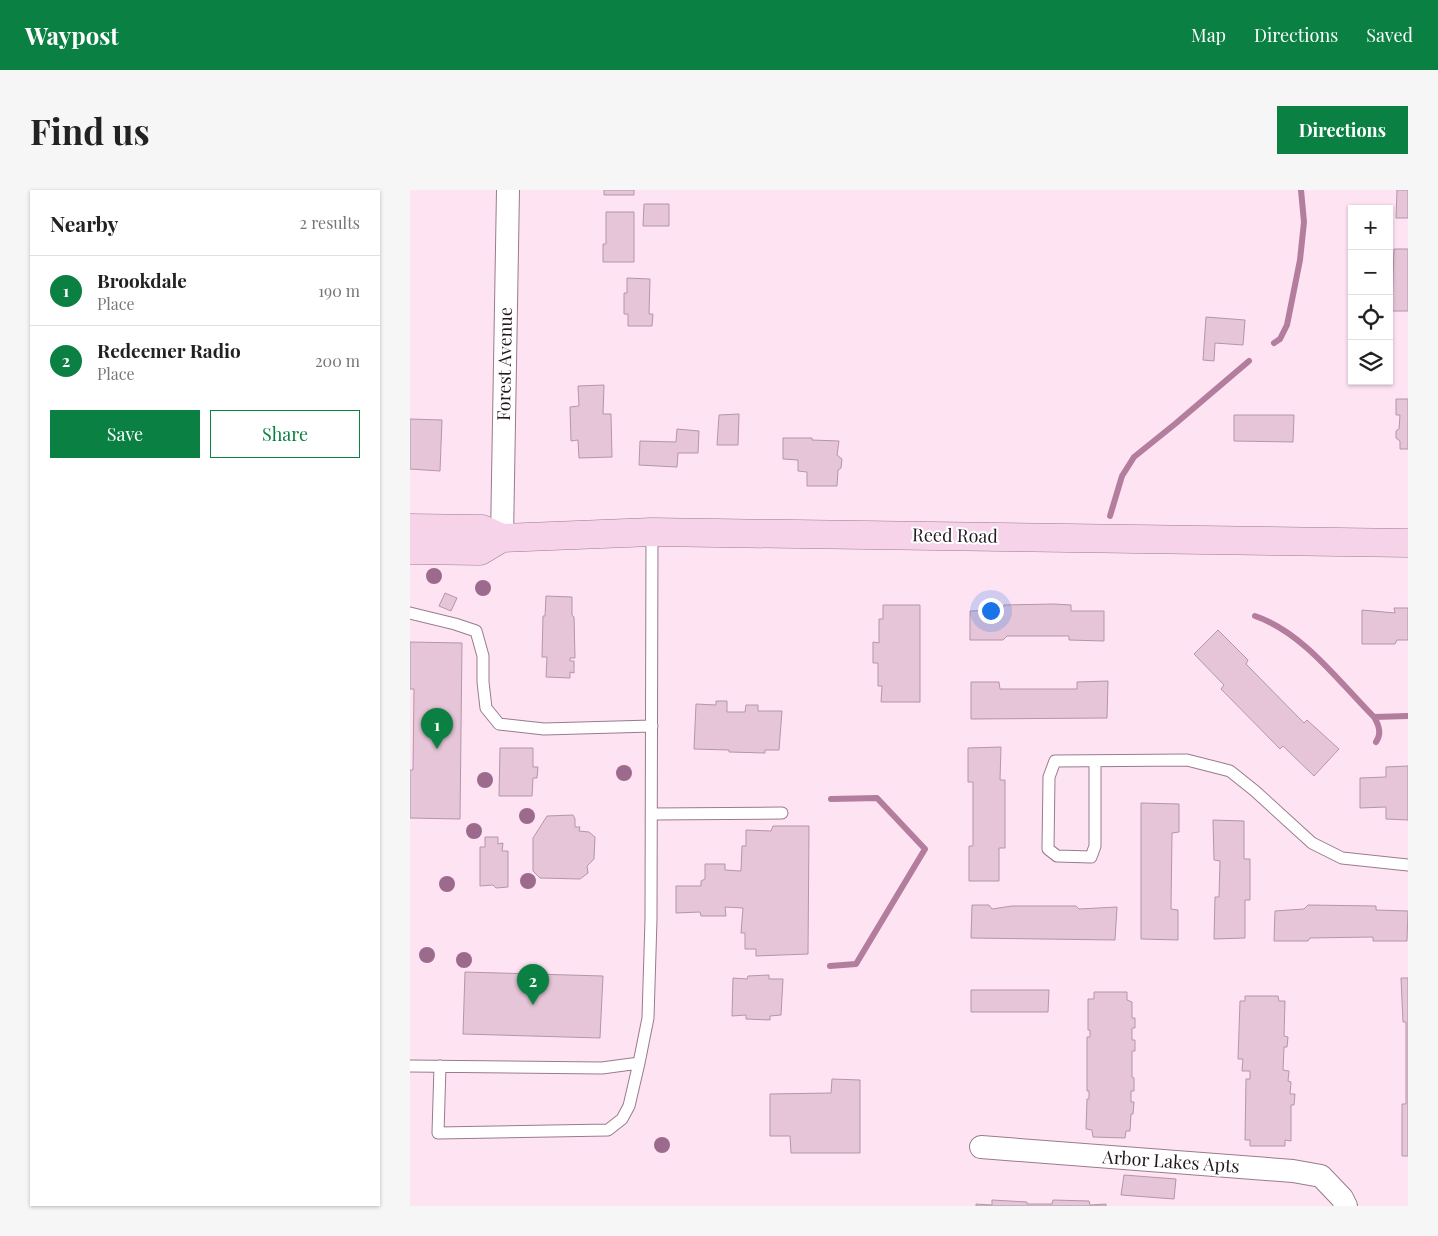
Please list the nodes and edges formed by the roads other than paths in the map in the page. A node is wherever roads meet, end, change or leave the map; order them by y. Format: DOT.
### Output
graph roads {
  1 [pos="508,190"];
  2 [pos="410,528"];
  3 [pos="652,532"];
  4 [pos="502,538"];
  5 [pos="1408,543"];
  6 [pos="410,550"];
  7 [pos="410,613"];
  8 [pos="652,726"];
  9 [pos="1095,761"];
  10 [pos="782,813"];
  11 [pos="652,814"];
  12 [pos="1408,865"];
  13 [pos="638,1063"];
  14 [pos="410,1066"];
  15 [pos="440,1066"];
  16 [pos="981,1147"];
  17 [pos="1346,1206"];
  1 -- 4 [label="street, Forest Avenue"];
  2 -- 4 [label="main road, Reed Road"];
  3 -- 4 [label="main road, Reed Road"];
  3 -- 5 [label="main road, Reed Road"];
  3 -- 8 [label="lane"];
  4 -- 6 [label="main road, Reed Road"];
  7 -- 8 [label="lane"];
  8 -- 11 [label="lane"];
  9 -- 9 [label="lane"];
  9 -- 12 [label="lane"];
  10 -- 11 [label="lane"];
  11 -- 13 [label="lane"];
  13 -- 15 [label="lane"];
  13 -- 15 [label="lane"];
  14 -- 15 [label="lane"];
  16 -- 17 [label="street, Arbor Lakes Apts"];
}
